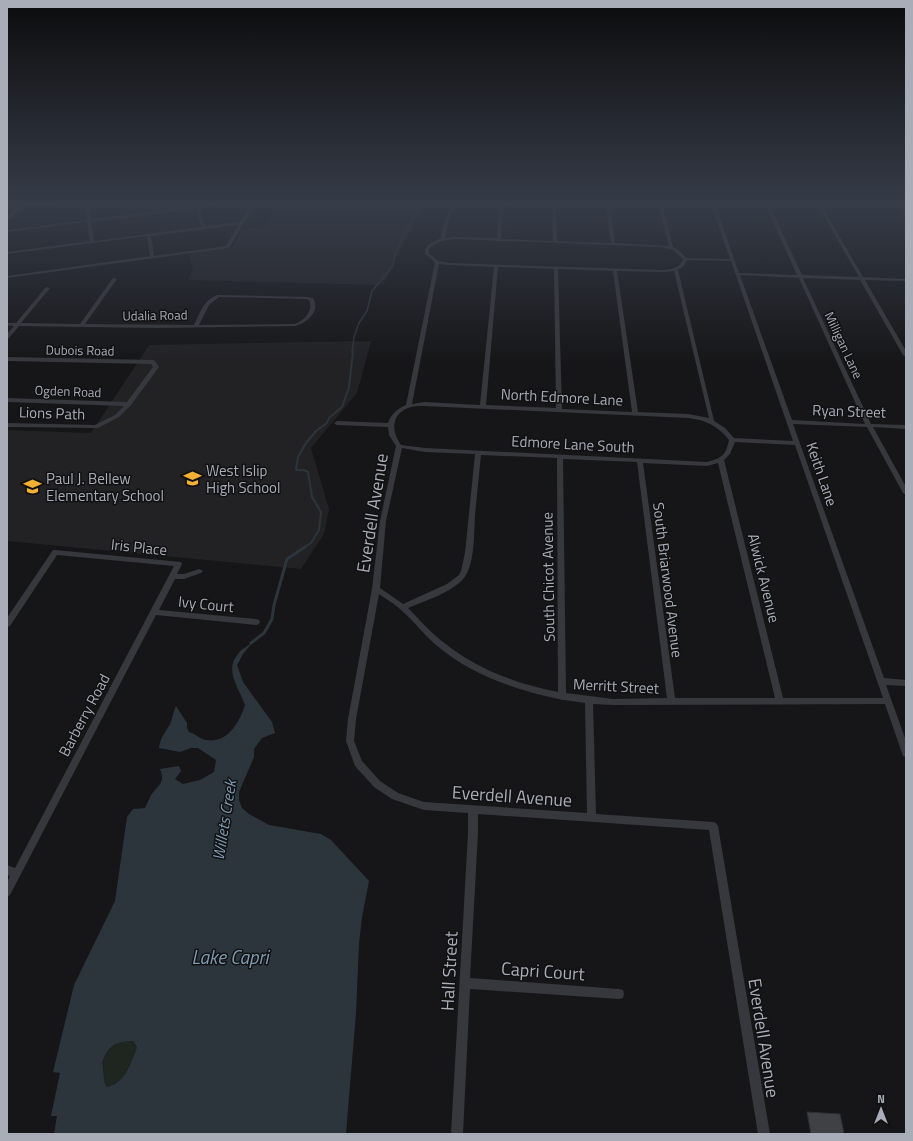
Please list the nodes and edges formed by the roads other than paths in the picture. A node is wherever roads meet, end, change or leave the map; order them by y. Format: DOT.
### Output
graph roads {
  1 [pos="150,257"];
  2 [pos="432,257"];
  3 [pos="790,257"];
  4 [pos="850,257"];
  5 [pos="685,258"];
  6 [pos="733,260"];
  7 [pos="437,262"];
  8 [pos="496,265"];
  9 [pos="556,267"];
  10 [pos="615,269"];
  11 [pos="676,270"];
  12 [pos="738,274"];
  13 [pos="7,277"];
  14 [pos="799,277"];
  15 [pos="115,279"];
  16 [pos="862,279"];
  17 [pos="906,280"];
  18 [pos="48,288"];
  19 [pos="7,324"];
  20 [pos="18,324"];
  21 [pos="81,326"];
  22 [pos="196,326"];
  23 [pos="7,337"];
  24 [pos="906,355"];
  25 [pos="7,359"];
  26 [pos="7,400"];
  27 [pos="129,404"];
  28 [pos="409,406"];
  29 [pos="483,407"];
  30 [pos="559,410"];
  31 [pos="635,413"];
  32 [pos="712,420"];
  33 [pos="790,422"];
  34 [pos="337,423"];
  35 [pos="7,425"];
  36 [pos="390,425"];
  37 [pos="869,425"];
  38 [pos="906,427"];
  39 [pos="732,440"];
  40 [pos="797,443"];
  41 [pos="399,446"];
  42 [pos="478,453"];
  43 [pos="560,457"];
  44 [pos="640,460"];
  45 [pos="721,461"];
  46 [pos="906,493"];
  47 [pos="199,571"];
  48 [pos="172,577"];
  49 [pos="376,589"];
  50 [pos="402,607"];
  51 [pos="154,612"];
  52 [pos="256,622"];
  53 [pos="7,624"];
  54 [pos="881,682"];
  55 [pos="906,683"];
  56 [pos="562,697"];
  57 [pos="589,700"];
  58 [pos="888,701"];
  59 [pos="671,702"];
  60 [pos="780,702"];
  61 [pos="906,753"];
  62 [pos="473,810"];
  63 [pos="592,818"];
  64 [pos="7,870"];
  65 [pos="17,873"];
  66 [pos="7,892"];
  67 [pos="465,983"];
  68 [pos="619,994"];
  69 [pos="457,1134"];
  70 [pos="764,1134"];
  1 -- 13 [label="street"];
  2 -- 7 [label="street"];
  3 -- 14 [label="street, Milligan Lane"];
  4 -- 16 [label="street"];
  5 -- 6 [label="street"];
  5 -- 11 [label="street"];
  6 -- 12 [label="street, Keith Lane"];
  7 -- 8 [label="street"];
  7 -- 28 [label="street"];
  8 -- 9 [label="street"];
  8 -- 29 [label="street"];
  9 -- 10 [label="street"];
  9 -- 30 [label="street"];
  10 -- 11 [label="street"];
  10 -- 31 [label="street"];
  11 -- 32 [label="street"];
  12 -- 14 [label="street"];
  12 -- 33 [label="street, Keith Lane"];
  14 -- 16 [label="street"];
  14 -- 37 [label="street, Milligan Lane"];
  15 -- 21 [label="street"];
  16 -- 17 [label="street"];
  16 -- 24 [label="street"];
  18 -- 20 [label="street"];
  19 -- 20 [label="street, Udalia Road"];
  20 -- 21 [label="street, Udalia Road"];
  20 -- 23 [label="street"];
  21 -- 22 [label="street, Udalia Road"];
  22 -- 22 [label="street, Udalia Road"];
  25 -- 27 [label="street, Dubois Road"];
  26 -- 27 [label="street, Ogden Road"];
  27 -- 35 [label="street, Lions Path"];
  28 -- 29 [label="street, North Edmore Lane"];
  28 -- 36 [label="street"];
  29 -- 30 [label="street, North Edmore Lane"];
  30 -- 31 [label="street, North Edmore Lane"];
  31 -- 32 [label="street, North Edmore Lane"];
  32 -- 39 [label="street"];
  33 -- 37 [label="street, Ryan Street"];
  33 -- 40 [label="street, Keith Lane"];
  34 -- 36 [label="street"];
  36 -- 41 [label="street, Everdell Avenue"];
  37 -- 38 [label="street, Ryan Street"];
  37 -- 46 [label="street, Milligan Lane"];
  39 -- 40 [label="street"];
  39 -- 45 [label="street"];
  40 -- 54 [label="street, Keith Lane"];
  41 -- 42 [label="street, Edmore Lane South"];
  41 -- 49 [label="street, Everdell Avenue"];
  42 -- 43 [label="street, Edmore Lane South"];
  42 -- 50 [label="street"];
  43 -- 44 [label="street, Edmore Lane South"];
  43 -- 56 [label="street, South Chicot Avenue"];
  44 -- 45 [label="street, Edmore Lane South"];
  44 -- 59 [label="street, South Briarwood Avenue"];
  45 -- 60 [label="street, Alwick Avenue"];
  47 -- 48 [label="street, Iris Place"];
  48 -- 51 [label="street, Barberry Road"];
  48 -- 53 [label="street, Iris Place"];
  49 -- 50 [label="street, Merritt Street"];
  49 -- 62 [label="street, Everdell Avenue"];
  50 -- 56 [label="street, Merritt Street"];
  51 -- 52 [label="street, Ivy Court"];
  51 -- 65 [label="street, Barberry Road"];
  54 -- 55 [label="street"];
  54 -- 58 [label="street, Keith Lane"];
  56 -- 57 [label="street, Merritt Street"];
  57 -- 59 [label="street, Merritt Street"];
  57 -- 63 [label="street"];
  58 -- 60 [label="street, Merritt Street"];
  58 -- 61 [label="street, Keith Lane"];
  59 -- 60 [label="street, Merritt Street"];
  62 -- 63 [label="street, Everdell Avenue"];
  62 -- 67 [label="street, Hall Street"];
  63 -- 70 [label="street, Everdell Avenue"];
  64 -- 65 [label="street"];
  65 -- 66 [label="street, Barberry Road"];
  67 -- 68 [label="street, Capri Court"];
  67 -- 69 [label="street, Hall Street"];
}
